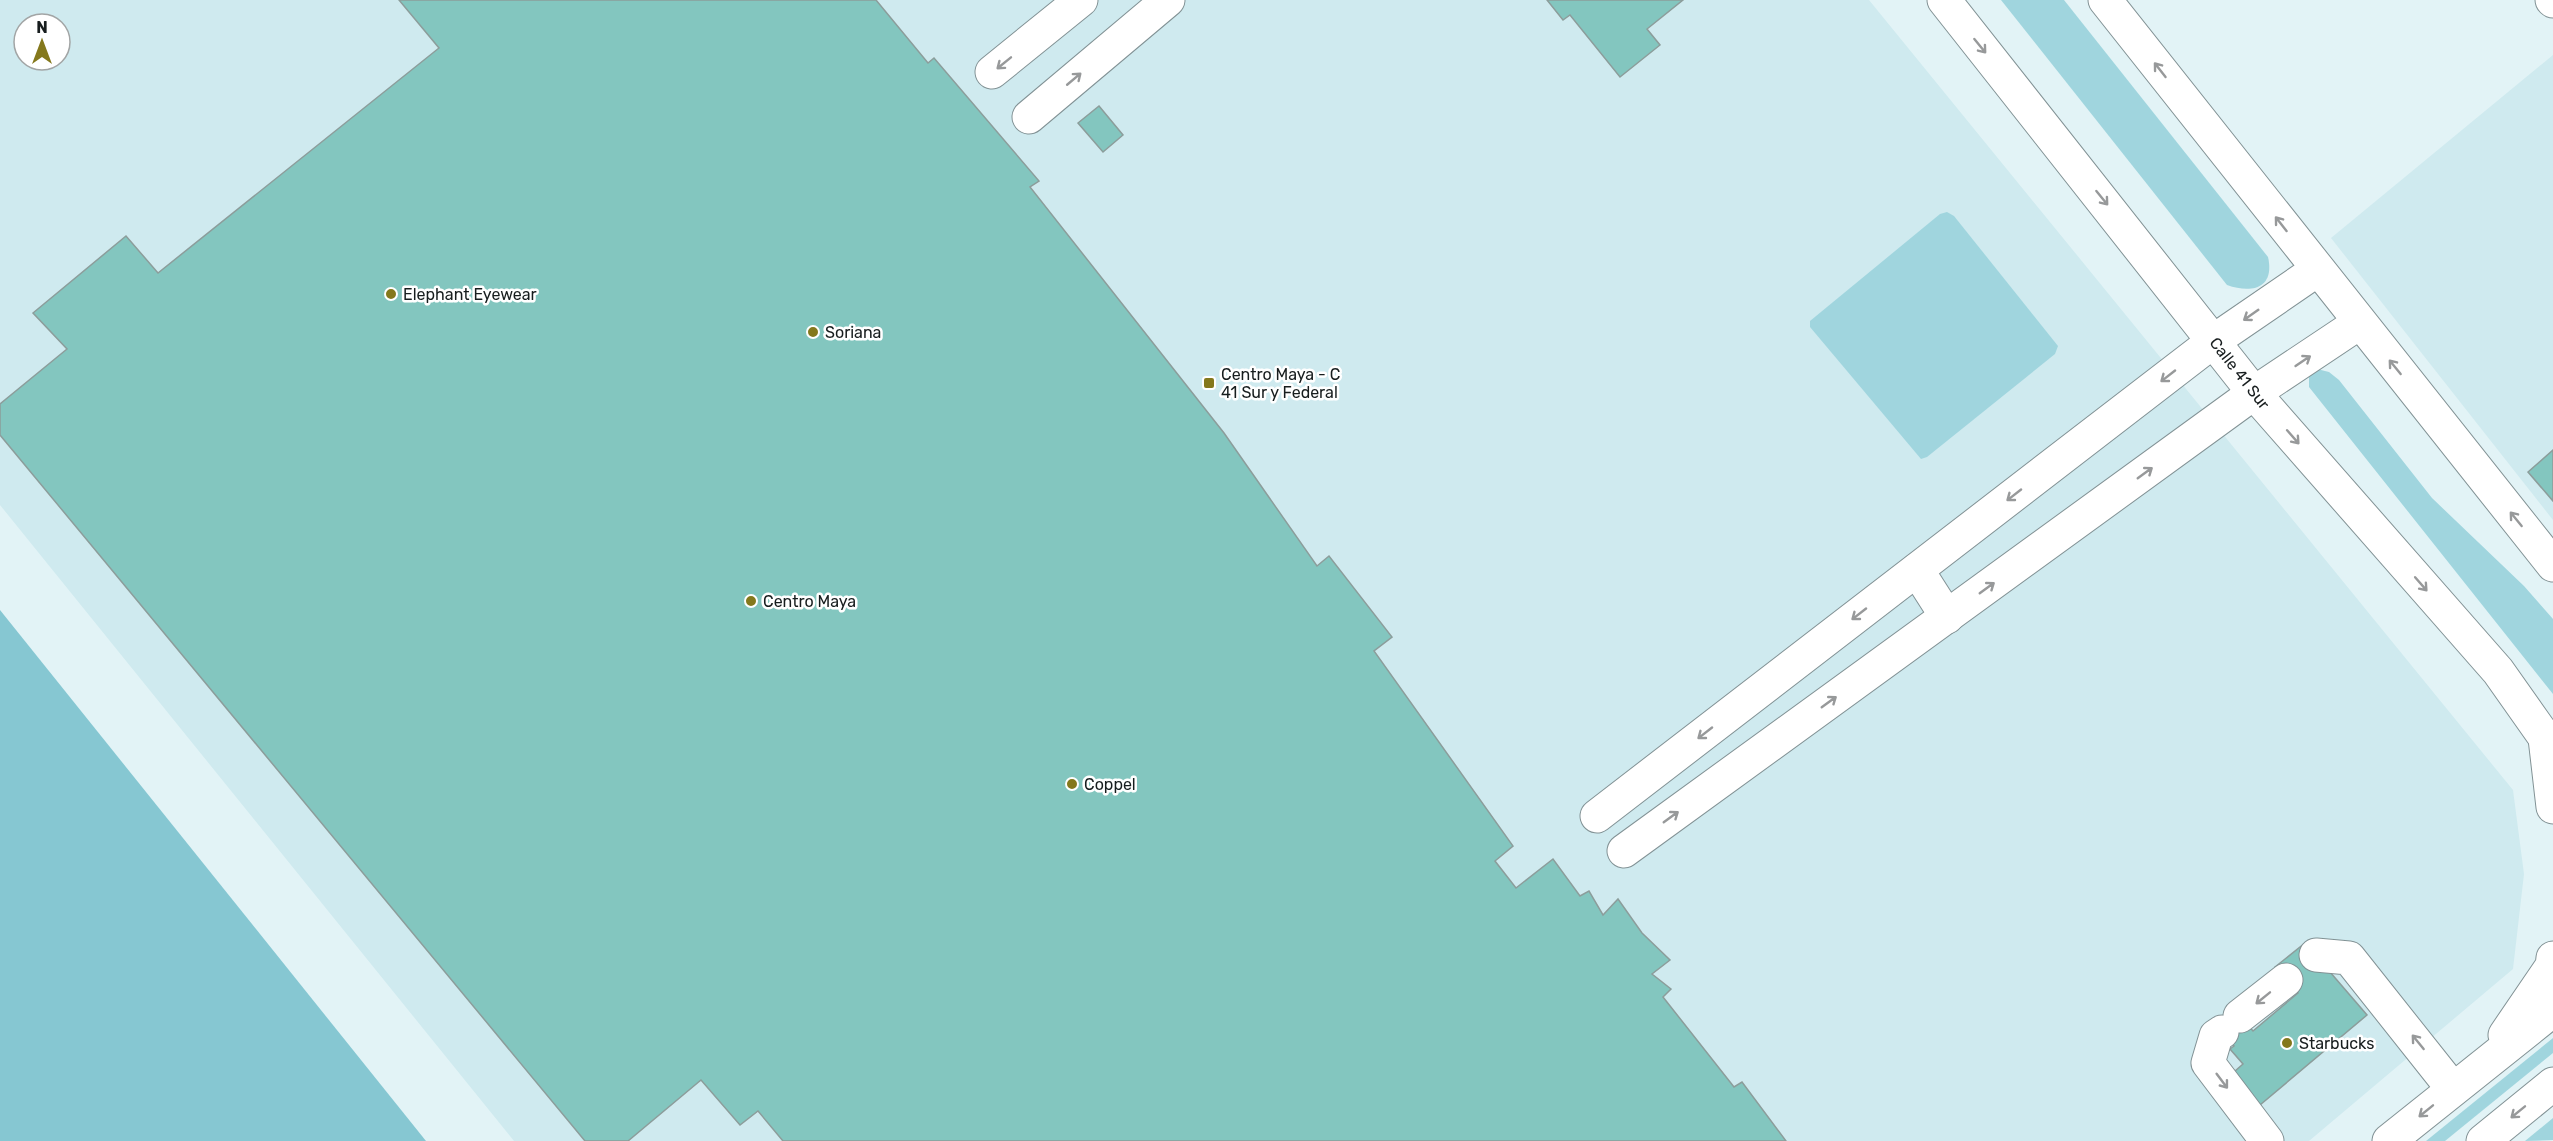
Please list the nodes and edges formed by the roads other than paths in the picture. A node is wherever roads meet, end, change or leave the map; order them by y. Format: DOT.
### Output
graph roads {
  1 [pos="1081,0"];
  2 [pos="1168,0"];
  3 [pos="1944,0"];
  4 [pos="2105,0"];
  5 [pos="992,72"];
  6 [pos="1029,117"];
  7 [pos="2317,270"];
  8 [pos="2359,323"];
  9 [pos="2215,340"];
  10 [pos="2254,393"];
  11 [pos="2553,565"];
  12 [pos="1917,570"];
  13 [pos="1947,617"];
  14 [pos="2549,744"];
  15 [pos="2553,807"];
  16 [pos="1597,816"];
  17 [pos="1624,851"];
  18 [pos="2316,955"];
  19 [pos="2553,958"];
  20 [pos="2286,980"];
  21 [pos="2553,1010"];
  22 [pos="2488,1061"];
  23 [pos="2553,1084"];
  24 [pos="2453,1089"];
  25 [pos="2267,1141"];
  26 [pos="2389,1141"];
  27 [pos="2482,1141"];
  1 -- 5 [label="main road, one-way"];
  6 -- 2 [label="main road, one-way"];
  3 -- 9 [label="main road, Calle 41 Sur, one-way"];
  7 -- 4 [label="main road, one-way"];
  7 -- 8 [label="main road"];
  7 -- 9 [label="main road, one-way"];
  10 -- 8 [label="main road, one-way"];
  11 -- 8 [label="main road, one-way"];
  9 -- 10 [label="main road, Calle 41 Sur"];
  9 -- 12 [label="main road, one-way"];
  13 -- 10 [label="main road, one-way"];
  10 -- 14 [label="main road, Calle 41 Sur, one-way"];
  12 -- 13 [label="main road"];
  12 -- 16 [label="main road, one-way"];
  17 -- 13 [label="main road, one-way"];
  14 -- 15 [label="main road"];
  24 -- 18 [label="main road, one-way"];
  19 -- 22 [label="main road"];
  20 -- 25 [label="main road, one-way"];
  21 -- 22 [label="main road"];
  22 -- 24 [label="main road"];
  23 -- 27 [label="main road, one-way"];
  24 -- 26 [label="main road, one-way"];
}
